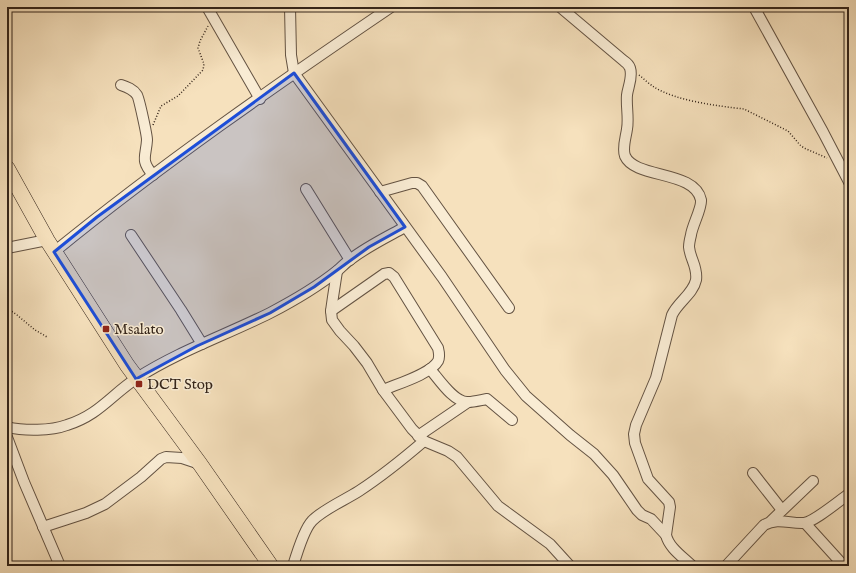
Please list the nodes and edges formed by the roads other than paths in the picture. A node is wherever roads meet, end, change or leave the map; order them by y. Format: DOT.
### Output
graph roads {
  1 [pos="290,7"];
  2 [pos="391,7"];
  3 [pos="560,7"];
  4 [pos="754,7"];
  5 [pos="209,12"];
  6 [pos="294,73"];
  7 [pos="121,86"];
  8 [pos="260,99"];
  9 [pos="7,168"];
  10 [pos="153,175"];
  11 [pos="849,182"];
  12 [pos="306,190"];
  13 [pos="380,192"];
  14 [pos="405,226"];
  15 [pos="131,235"];
  16 [pos="50,246"];
  17 [pos="7,248"];
  18 [pos="350,260"];
  19 [pos="337,271"];
  20 [pos="509,308"];
  21 [pos="332,311"];
  22 [pos="202,344"];
  23 [pos="430,368"];
  24 [pos="136,379"];
  25 [pos="383,390"];
  26 [pos="468,402"];
  27 [pos="512,420"];
  28 [pos="7,427"];
  29 [pos="7,437"];
  30 [pos="421,438"];
  31 [pos="200,464"];
  32 [pos="753,473"];
  33 [pos="813,481"];
  34 [pos="849,494"];
  35 [pos="782,510"];
  36 [pos="771,521"];
  37 [pos="805,523"];
  38 [pos="43,527"];
  39 [pos="666,535"];
  40 [pos="60,566"];
  41 [pos="271,566"];
  42 [pos="293,566"];
  43 [pos="570,566"];
  44 [pos="692,566"];
  45 [pos="726,566"];
  46 [pos="844,566"];
  1 -- 6 [label="street"];
  2 -- 6 [label="street"];
  3 -- 39 [label="street"];
  4 -- 11 [label="street"];
  5 -- 8 [label="street"];
  6 -- 8 [label="street"];
  6 -- 13 [label="street"];
  7 -- 10 [label="street"];
  8 -- 10 [label="street"];
  9 -- 16 [label="highway"];
  10 -- 16 [label="street"];
  12 -- 18 [label="street"];
  13 -- 14 [label="street"];
  13 -- 20 [label="street"];
  14 -- 18 [label="street"];
  14 -- 39 [label="street"];
  15 -- 22 [label="street"];
  16 -- 17 [label="street"];
  16 -- 24 [label="highway"];
  18 -- 19 [label="street"];
  19 -- 21 [label="street"];
  19 -- 22 [label="street"];
  21 -- 23 [label="street"];
  21 -- 25 [label="street"];
  22 -- 24 [label="street"];
  23 -- 25 [label="street"];
  23 -- 26 [label="street"];
  24 -- 28 [label="street"];
  24 -- 31 [label="highway"];
  25 -- 30 [label="street"];
  26 -- 27 [label="street"];
  26 -- 30 [label="street"];
  29 -- 38 [label="street"];
  30 -- 42 [label="street"];
  30 -- 43 [label="street"];
  31 -- 38 [label="street"];
  31 -- 41 [label="highway"];
  32 -- 35 [label="street"];
  33 -- 35 [label="street"];
  34 -- 37 [label="street"];
  35 -- 36 [label="street"];
  36 -- 37 [label="street"];
  36 -- 45 [label="street"];
  37 -- 46 [label="street"];
  38 -- 40 [label="street"];
  39 -- 44 [label="street"];
}
